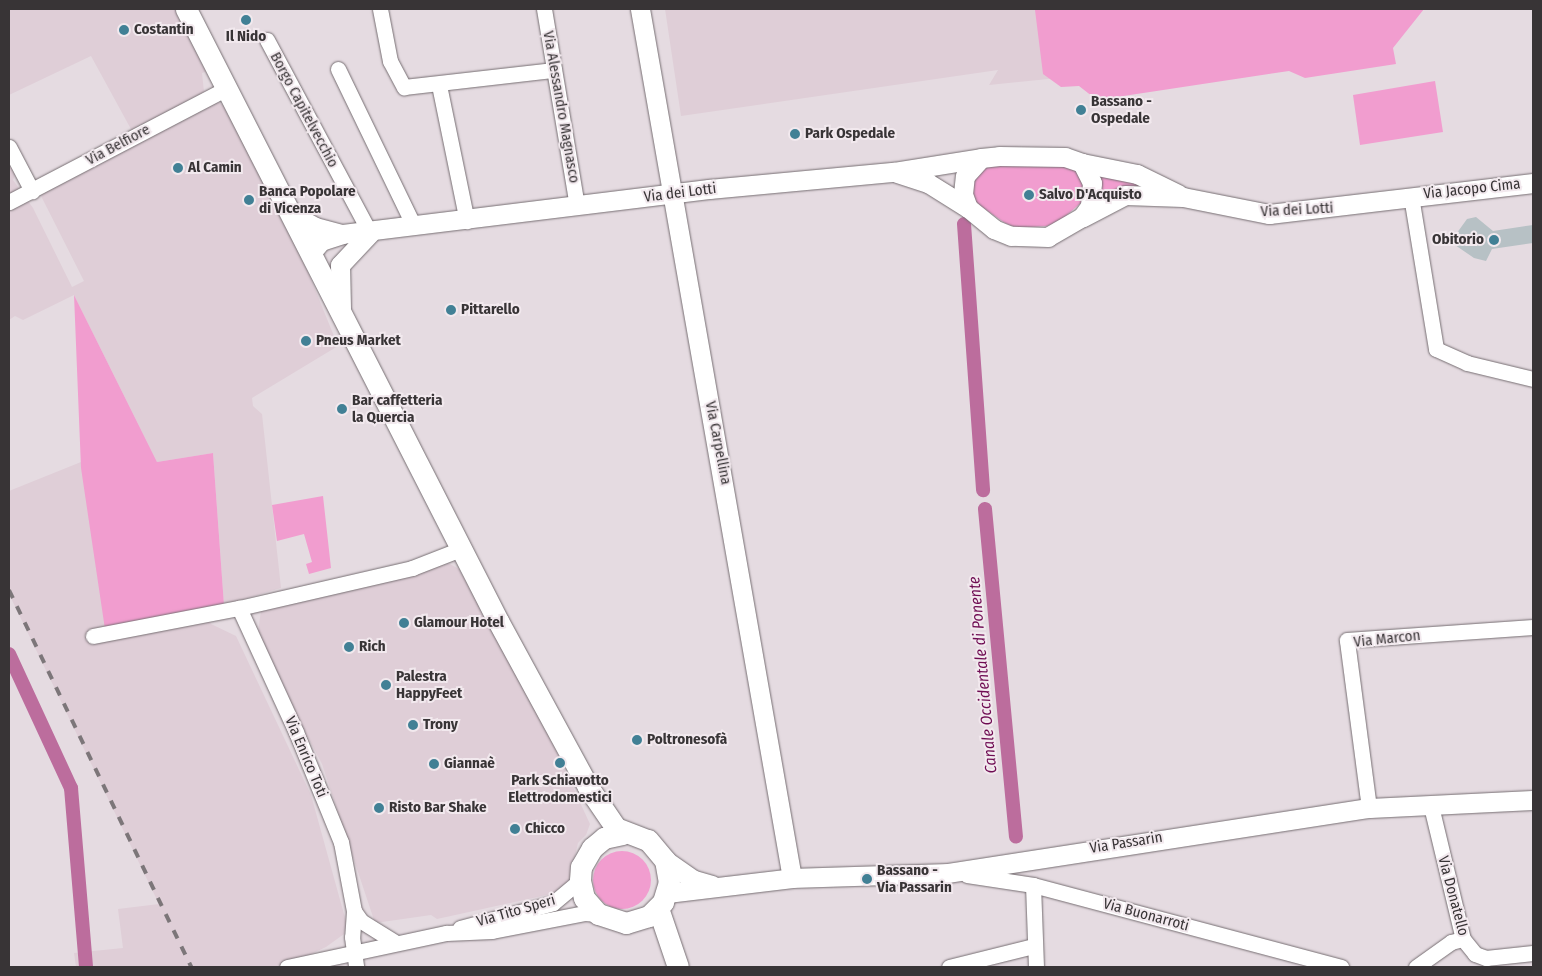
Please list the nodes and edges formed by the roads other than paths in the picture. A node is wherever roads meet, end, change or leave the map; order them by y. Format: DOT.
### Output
graph roads {
  1 [pos="186,9"];
  2 [pos="380,9"];
  3 [pos="544,9"];
  4 [pos="640,9"];
  5 [pos="267,40"];
  6 [pos="338,69"];
  7 [pos="554,70"];
  8 [pos="439,85"];
  9 [pos="227,88"];
  10 [pos="9,147"];
  11 [pos="981,158"];
  12 [pos="1082,164"];
  13 [pos="894,172"];
  14 [pos="1533,183"];
  15 [pos="32,191"];
  16 [pos="672,194"];
  17 [pos="1411,196"];
  18 [pos="1184,197"];
  19 [pos="9,202"];
  20 [pos="577,206"];
  21 [pos="968,208"];
  22 [pos="290,213"];
  23 [pos="1082,217"];
  24 [pos="467,221"];
  25 [pos="414,226"];
  26 [pos="356,237"];
  27 [pos="311,253"];
  28 [pos="342,316"];
  29 [pos="1533,379"];
  30 [pos="461,549"];
  31 [pos="239,608"];
  32 [pos="1533,627"];
  33 [pos="93,636"];
  34 [pos="588,787"];
  35 [pos="1533,800"];
  36 [pos="1431,806"];
  37 [pos="1369,808"];
  38 [pos="623,834"];
  39 [pos="596,844"];
  40 [pos="665,860"];
  41 [pos="948,873"];
  42 [pos="792,878"];
  43 [pos="580,880"];
  44 [pos="1033,885"];
  45 [pos="718,887"];
  46 [pos="662,900"];
  47 [pos="354,911"];
  48 [pos="598,914"];
  49 [pos="635,922"];
  50 [pos="446,933"];
  51 [pos="1463,939"];
  52 [pos="395,942"];
  53 [pos="1033,946"];
  54 [pos="1533,953"];
  55 [pos="355,960"];
  56 [pos="287,967"];
  57 [pos="678,967"];
  58 [pos="949,967"];
  59 [pos="1036,967"];
  60 [pos="1341,967"];
  61 [pos="1416,967"];
  1 -- 9 [label="main road"];
  2 -- 8 [label="street"];
  3 -- 7 [label="street, Via Alessandro Magnasco"];
  4 -- 16 [label="street, Via Carpellina"];
  5 -- 26 [label="street, Borgo Capitelvecchio"];
  6 -- 25 [label="street"];
  7 -- 8 [label="street"];
  7 -- 20 [label="street, Via Alessandro Magnasco"];
  8 -- 24 [label="street"];
  9 -- 15 [label="street, Via Belfiore"];
  9 -- 22 [label="main road"];
  10 -- 15 [label="street"];
  11 -- 12 [label="street, Via dei Lotti"];
  11 -- 13 [label="street, Via dei Lotti"];
  11 -- 21 [label="street"];
  12 -- 18 [label="street, Via dei Lotti"];
  12 -- 23 [label="street"];
  13 -- 16 [label="street, Via dei Lotti"];
  13 -- 21 [label="street, Via dei Lotti"];
  14 -- 17 [label="street, Via Jacopo Cima"];
  15 -- 19 [label="street, Via Belfiore"];
  16 -- 20 [label="street, Via dei Lotti"];
  16 -- 42 [label="street, Via Carpellina"];
  17 -- 18 [label="street, Via dei Lotti"];
  17 -- 29 [label="street"];
  18 -- 23 [label="street, Via dei Lotti"];
  20 -- 24 [label="street, Via dei Lotti"];
  21 -- 23 [label="street, Via dei Lotti"];
  22 -- 26 [label="street, Via dei Lotti"];
  22 -- 27 [label="main road"];
  24 -- 25 [label="street, Via dei Lotti"];
  25 -- 26 [label="street, Via dei Lotti"];
  26 -- 27 [label="street, Via dei Lotti"];
  26 -- 28 [label="street"];
  27 -- 28 [label="main road"];
  28 -- 30 [label="main road"];
  30 -- 31 [label="street"];
  30 -- 34 [label="main road"];
  31 -- 33 [label="street"];
  31 -- 47 [label="street, Via Enrico Toti"];
  32 -- 37 [label="street, Via Marcon"];
  34 -- 38 [label="main road"];
  34 -- 39 [label="main road"];
  35 -- 36 [label="street, Via Passarin"];
  36 -- 37 [label="street, Via Passarin"];
  36 -- 51 [label="street, Via Donatello"];
  37 -- 41 [label="street, Via Passarin"];
  38 -- 39 [label="main road"];
  38 -- 40 [label="main road"];
  39 -- 43 [label="main road"];
  40 -- 45 [label="street, Via Passarin"];
  40 -- 46 [label="main road"];
  41 -- 42 [label="street, Via Passarin"];
  41 -- 44 [label="street, Via Buonarroti"];
  42 -- 45 [label="street, Via Passarin"];
  43 -- 48 [label="main road"];
  43 -- 50 [label="street, Via Tito Speri"];
  44 -- 53 [label="street"];
  44 -- 60 [label="street, Via Buonarroti"];
  45 -- 46 [label="street, Via Passarin"];
  46 -- 49 [label="main road"];
  46 -- 57 [label="main road"];
  47 -- 52 [label="street"];
  47 -- 55 [label="street, Via Enrico Toti"];
  48 -- 49 [label="main road"];
  48 -- 50 [label="street"];
  49 -- 57 [label="main road"];
  50 -- 52 [label="street"];
  51 -- 54 [label="street, Via Donatello"];
  51 -- 61 [label="street"];
  52 -- 55 [label="street"];
  53 -- 58 [label="street"];
  53 -- 59 [label="street"];
  55 -- 56 [label="street"];
}
